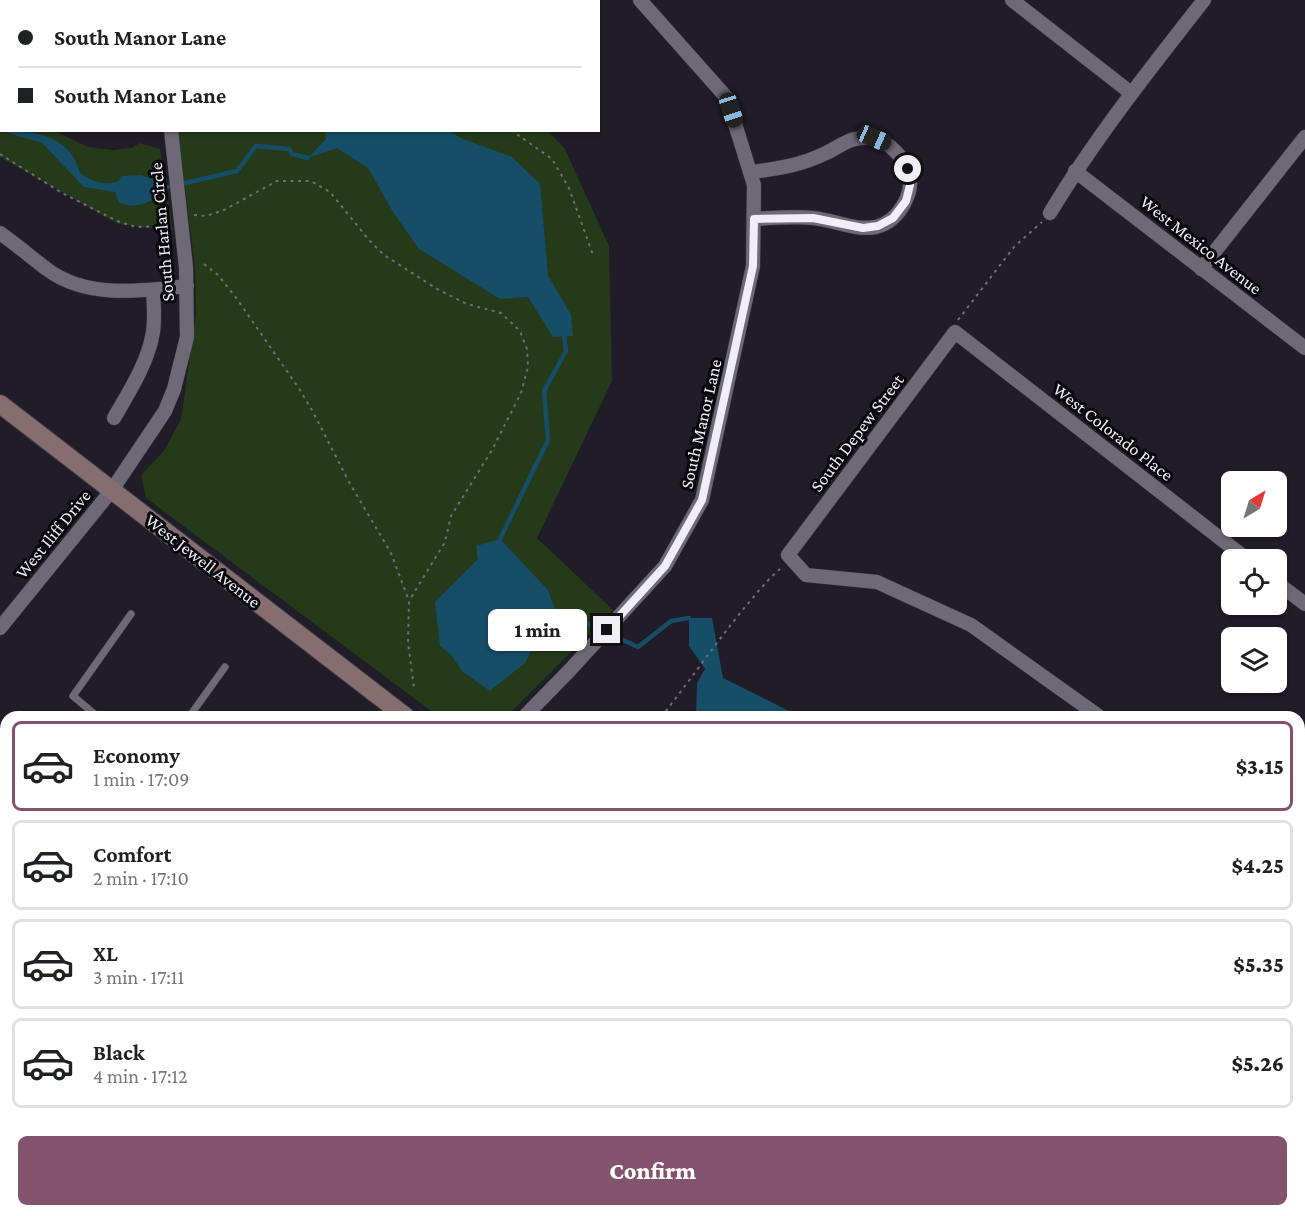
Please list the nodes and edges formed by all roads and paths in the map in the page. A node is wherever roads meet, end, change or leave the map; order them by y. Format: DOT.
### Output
graph roads {
  1 [pos="640,0"];
  2 [pos="1012,0"];
  3 [pos="1204,0"];
  4 [pos="1131,93"];
  5 [pos="171,132"];
  6 [pos="513,132"];
  7 [pos="1305,137"];
  8 [pos="0,154"];
  9 [pos="1075,171"];
  10 [pos="751,172"];
  11 [pos="1050,213"];
  12 [pos="181,219"];
  13 [pos="754,219"];
  14 [pos="0,233"];
  15 [pos="593,255"];
  16 [pos="204,264"];
  17 [pos="1201,269"];
  18 [pos="187,286"];
  19 [pos="153,290"];
  20 [pos="955,332"];
  21 [pos="1305,348"];
  22 [pos="0,404"];
  23 [pos="114,418"];
  24 [pos="112,490"];
  25 [pos="1234,549"];
  26 [pos="790,557"];
  27 [pos="1287,590"];
  28 [pos="409,601"];
  29 [pos="1305,604"];
  30 [pos="131,614"];
  31 [pos="0,628"];
  32 [pos="225,667"];
  33 [pos="414,688"];
  34 [pos="91,711"];
  35 [pos="193,711"];
  36 [pos="398,711"];
  37 [pos="530,711"];
  38 [pos="665,711"];
  39 [pos="1092,711"];
  1 -- 10 [label="street, South Manor Lane"];
  2 -- 4 [label="street"];
  3 -- 4 [label="street"];
  4 -- 9 [label="street"];
  5 -- 12 [label="street, South Harlan Circle"];
  6 -- 15 [label="path"];
  7 -- 17 [label="street"];
  8 -- 12 [label="path"];
  9 -- 11 [label="street"];
  9 -- 17 [label="street, West Mexico Avenue"];
  10 -- 13 [label="street, South Manor Lane"];
  10 -- 13 [label="street"];
  11 -- 20 [label="path"];
  12 -- 18 [label="street, South Harlan Circle"];
  12 -- 28 [label="path"];
  13 -- 37 [label="street, South Manor Lane"];
  14 -- 19 [label="street"];
  16 -- 28 [label="path"];
  17 -- 21 [label="street, West Mexico Avenue"];
  18 -- 19 [label="street"];
  18 -- 24 [label="street, South Harlan Circle"];
  19 -- 23 [label="street"];
  20 -- 25 [label="street, West Colorado Place"];
  20 -- 26 [label="street, South Depew Street"];
  22 -- 24 [label="main road, West Jewell Avenue"];
  24 -- 31 [label="street, West Iliff Drive"];
  24 -- 36 [label="main road, West Jewell Avenue"];
  26 -- 38 [label="path"];
  26 -- 39 [label="street"];
  27 -- 29 [label="street"];
  28 -- 33 [label="path"];
  30 -- 34 [label="lane"];
  32 -- 35 [label="lane"];
}
